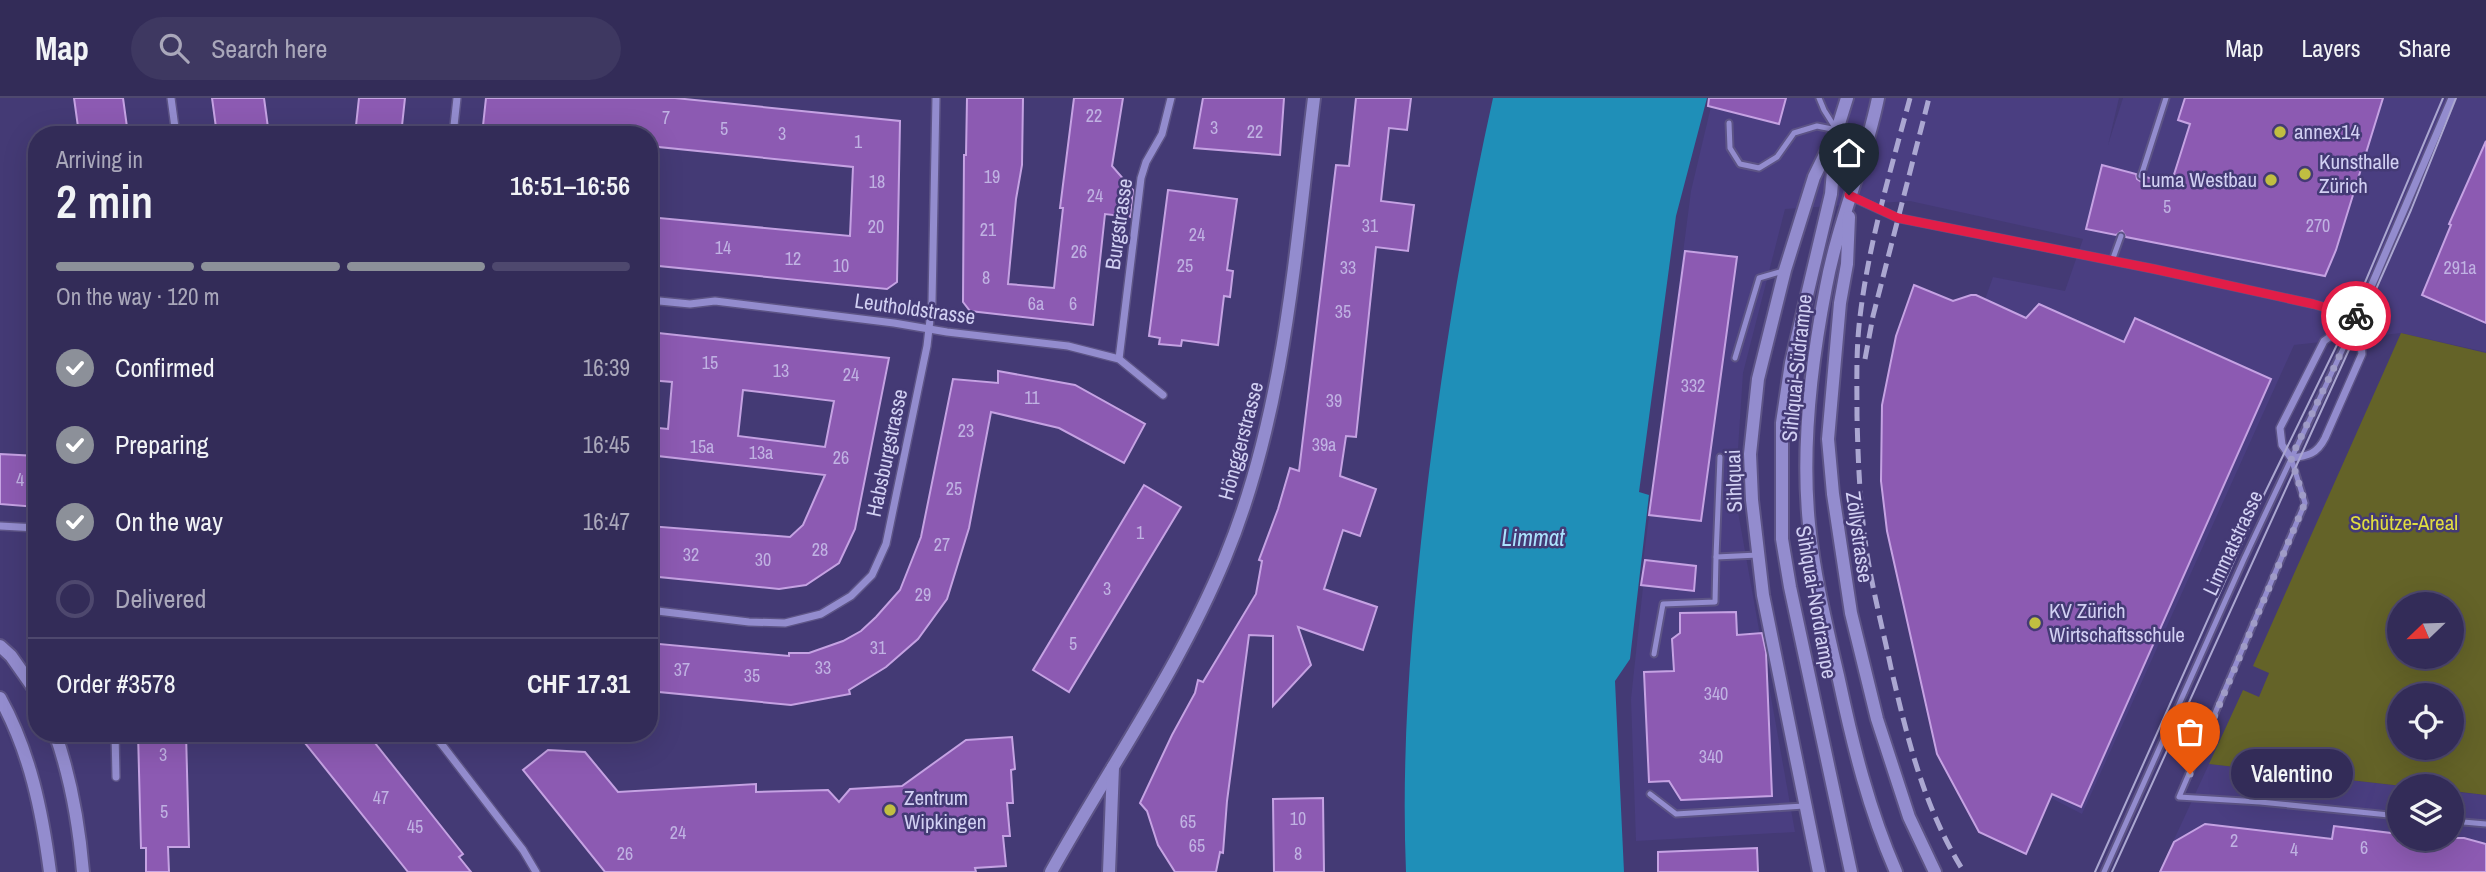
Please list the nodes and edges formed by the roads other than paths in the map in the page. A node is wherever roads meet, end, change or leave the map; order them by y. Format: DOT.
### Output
graph roads {
  1 [pos="171,98"];
  2 [pos="457,98"];
  3 [pos="936,98"];
  4 [pos="1171,98"];
  5 [pos="1314,98"];
  6 [pos="1819,98"];
  7 [pos="1847,98"];
  8 [pos="1878,98"];
  9 [pos="2166,98"];
  10 [pos="2452,98"];
  11 [pos="1730,123"];
  12 [pos="175,126"];
  13 [pos="454,126"];
  14 [pos="1837,130"];
  15 [pos="2141,176"];
  16 [pos="1849,195"];
  17 [pos="2121,236"];
  18 [pos="2112,261"];
  19 [pos="1785,270"];
  20 [pos="658,301"];
  21 [pos="2358,317"];
  22 [pos="929,330"];
  23 [pos="1735,358"];
  24 [pos="1119,359"];
  25 [pos="1163,395"];
  26 [pos="1720,457"];
  27 [pos="2291,458"];
  28 [pos="0,526"];
  29 [pos="28,528"];
  30 [pos="1758,555"];
  31 [pos="1716,557"];
  32 [pos="658,611"];
  33 [pos="0,646"];
  34 [pos="1654,654"];
  35 [pos="28,680"];
  36 [pos="0,698"];
  37 [pos="57,742"];
  38 [pos="115,742"];
  39 [pos="440,742"];
  40 [pos="1113,765"];
  41 [pos="116,777"];
  42 [pos="1650,794"];
  43 [pos="1806,806"];
  44 [pos="2387,815"];
  45 [pos="2464,822"];
  46 [pos="2486,824"];
  47 [pos="50,872"];
  48 [pos="83,872"];
  49 [pos="536,872"];
  50 [pos="1051,872"];
  51 [pos="1109,872"];
  52 [pos="1819,872"];
  53 [pos="1851,872"];
  54 [pos="1896,872"];
  55 [pos="1935,872"];
  56 [pos="2104,872"];
  1 -- 12 [label="street"];
  2 -- 13 [label="street"];
  3 -- 22 [label="street, Habsburgstrasse"];
  4 -- 24 [label="street, Burgstrasse"];
  5 -- 40 [label="street, Hönggerstrasse"];
  6 -- 14 [label="lane"];
  7 -- 14 [label="street, Sihlquai"];
  8 -- 16 [label="street"];
  9 -- 15 [label="lane"];
  10 -- 21 [label="street, Limmatstrasse"];
  11 -- 14 [label="lane"];
  14 -- 19 [label="street, Sihlquai"];
  14 -- 53 [label="street, Sihlquai-Nordrampe"];
  16 -- 18 [label="street"];
  16 -- 54 [label="street, Sihlquai-Südrampe"];
  16 -- 55 [label="street, Zöllystrasse"];
  17 -- 18 [label="lane"];
  18 -- 21 [label="street"];
  19 -- 23 [label="lane"];
  19 -- 30 [label="street, Sihlquai"];
  20 -- 22 [label="street, Leutholdstrasse"];
  21 -- 27 [label="lane, Limmatstrasse"];
  21 -- 27 [label="street, Limmatstrasse"];
  21 -- 27 [label="street"];
  22 -- 24 [label="street, Leutholdstrasse"];
  22 -- 32 [label="street, Habsburgstrasse"];
  24 -- 25 [label="street, Leutholdstrasse"];
  26 -- 31 [label="lane"];
  27 -- 44 [label="lane"];
  27 -- 56 [label="lane, Limmatstrasse"];
  28 -- 29 [label="street"];
  30 -- 31 [label="lane"];
  30 -- 43 [label="street, Sihlquai"];
  31 -- 34 [label="lane"];
  33 -- 35 [label="street"];
  36 -- 47 [label="street"];
  37 -- 48 [label="street"];
  38 -- 41 [label="street"];
  39 -- 49 [label="street"];
  40 -- 50 [label="street, Hönggerstrasse"];
  40 -- 51 [label="street, Hönggerstrasse"];
  42 -- 43 [label="lane"];
  43 -- 52 [label="street, Sihlquai"];
  45 -- 46 [label="lane"];
}
